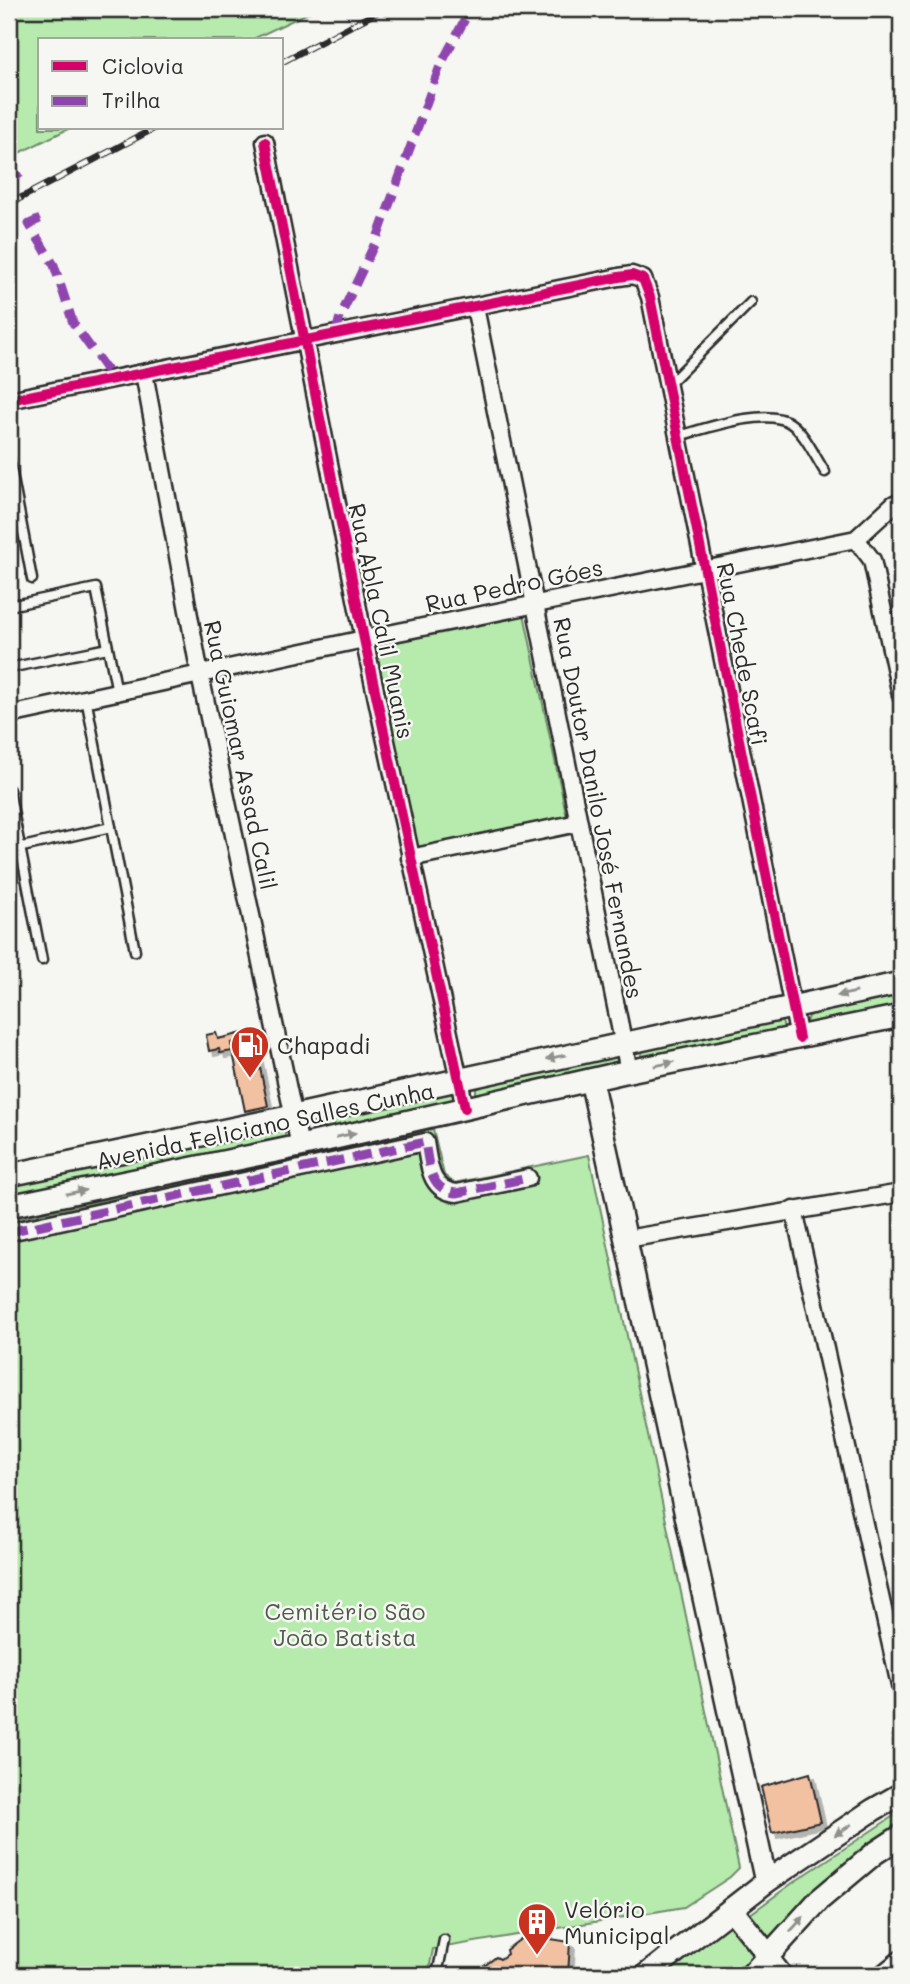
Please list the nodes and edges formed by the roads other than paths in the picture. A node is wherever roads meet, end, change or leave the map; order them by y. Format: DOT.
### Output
graph roads {
  1 [pos="265,142"];
  2 [pos="751,302"];
  3 [pos="475,307"];
  4 [pos="304,341"];
  5 [pos="144,373"];
  6 [pos="668,385"];
  7 [pos="9,400"];
  8 [pos="678,436"];
  9 [pos="9,458"];
  10 [pos="825,472"];
  11 [pos="894,504"];
  12 [pos="856,539"];
  13 [pos="705,569"];
  14 [pos="32,579"];
  15 [pos="534,604"];
  16 [pos="9,606"];
  17 [pos="364,639"];
  18 [pos="108,648"];
  19 [pos="9,668"];
  20 [pos="200,675"];
  21 [pos="117,692"];
  22 [pos="901,695"];
  23 [pos="86,698"];
  24 [pos="9,715"];
  25 [pos="9,790"];
  26 [pos="578,823"];
  27 [pos="111,827"];
  28 [pos="20,848"];
  29 [pos="9,850"];
  30 [pos="410,858"];
  31 [pos="135,951"];
  32 [pos="42,960"];
  33 [pos="901,983"];
  34 [pos="793,1006"];
  35 [pos="901,1016"];
  36 [pos="799,1038"];
  37 [pos="622,1043"];
  38 [pos="629,1071"];
  39 [pos="458,1079"];
  40 [pos="591,1080"];
  41 [pos="465,1108"];
  42 [pos="293,1116"];
  43 [pos="300,1146"];
  44 [pos="9,1175"];
  45 [pos="528,1178"];
  46 [pos="901,1193"];
  47 [pos="9,1206"];
  48 [pos="794,1210"];
  49 [pos="9,1232"];
  50 [pos="626,1239"];
  51 [pos="901,1690"];
  52 [pos="901,1794"];
  53 [pos="901,1836"];
  54 [pos="766,1882"];
  55 [pos="731,1909"];
  56 [pos="444,1940"];
  57 [pos="769,1956"];
  58 [pos="901,1959"];
  59 [pos="650,1974"];
  60 [pos="437,1975"];
  61 [pos="751,1975"];
  62 [pos="784,1975"];
  63 [pos="881,1975"];
  1 -- 4 [label="street, Rua Abla Calil Muanis"];
  2 -- 6 [label="lane"];
  3 -- 4 [label="street"];
  3 -- 6 [label="street, Rua Chede Scafi"];
  3 -- 15 [label="street, Rua Doutor Danilo José Fernandes"];
  4 -- 5 [label="street"];
  4 -- 17 [label="street, Rua Abla Calil Muanis"];
  5 -- 7 [label="street"];
  5 -- 20 [label="street, Rua Guiomar Assad Calil"];
  6 -- 8 [label="street, Rua Chede Scafi"];
  8 -- 10 [label="lane"];
  8 -- 13 [label="street, Rua Chede Scafi"];
  9 -- 14 [label="lane"];
  11 -- 12 [label="street"];
  12 -- 13 [label="street, Rua Pedro Góes"];
  12 -- 22 [label="street"];
  13 -- 15 [label="street, Rua Pedro Góes"];
  13 -- 34 [label="street, Rua Chede Scafi"];
  15 -- 17 [label="street, Rua Pedro Góes"];
  15 -- 26 [label="street, Rua Doutor Danilo José Fernandes"];
  16 -- 18 [label="lane"];
  17 -- 20 [label="street, Rua Pedro Góes"];
  17 -- 30 [label="street, Rua Abla Calil Muanis"];
  18 -- 19 [label="lane"];
  18 -- 21 [label="lane"];
  20 -- 21 [label="street, Rua Pedro Góes"];
  20 -- 42 [label="street, Rua Guiomar Assad Calil"];
  21 -- 23 [label="street, Rua Pedro Góes"];
  23 -- 24 [label="street, Rua Pedro Góes"];
  23 -- 27 [label="lane"];
  25 -- 28 [label="lane"];
  26 -- 30 [label="street"];
  26 -- 37 [label="street, Rua Doutor Danilo José Fernandes"];
  27 -- 28 [label="lane"];
  27 -- 31 [label="lane"];
  28 -- 29 [label="lane"];
  28 -- 32 [label="lane"];
  30 -- 39 [label="street, Rua Abla Calil Muanis"];
  33 -- 34 [label="main road, Avenida Feliciano Salles Cunha, one-way"];
  34 -- 36 [label="street, Rua Chede Scafi"];
  34 -- 37 [label="main road, Avenida Feliciano Salles Cunha"];
  35 -- 36 [label="main road, Avenida Feliciano Salles Cunha"];
  38 -- 36 [label="main road, Avenida Feliciano Salles Cunha, one-way"];
  37 -- 38 [label="street, Rua Doutor Danilo José Fernandes"];
  37 -- 39 [label="main road, Avenida Feliciano Salles Cunha, one-way"];
  38 -- 40 [label="main road, Avenida Feliciano Salles Cunha"];
  39 -- 41 [label="street, Rua Abla Calil Muanis"];
  39 -- 42 [label="main road, Avenida Feliciano Salles Cunha"];
  40 -- 41 [label="main road, Avenida Feliciano Salles Cunha"];
  40 -- 50 [label="main road"];
  43 -- 41 [label="main road, Avenida Feliciano Salles Cunha, one-way"];
  42 -- 43 [label="street, Rua Guiomar Assad Calil"];
  42 -- 44 [label="main road, Avenida Feliciano Salles Cunha"];
  47 -- 43 [label="main road, Avenida Feliciano Salles Cunha, one-way"];
  45 -- 49 [label="street"];
  46 -- 48 [label="street"];
  48 -- 50 [label="street"];
  48 -- 51 [label="street"];
  50 -- 54 [label="main road"];
  52 -- 54 [label="main road, one-way"];
  57 -- 53 [label="main road, one-way"];
  54 -- 55 [label="main road"];
  55 -- 57 [label="main road"];
  55 -- 59 [label="main road"];
  56 -- 60 [label="lane"];
  57 -- 61 [label="main road"];
  57 -- 62 [label="street"];
  58 -- 63 [label="street"];
}
